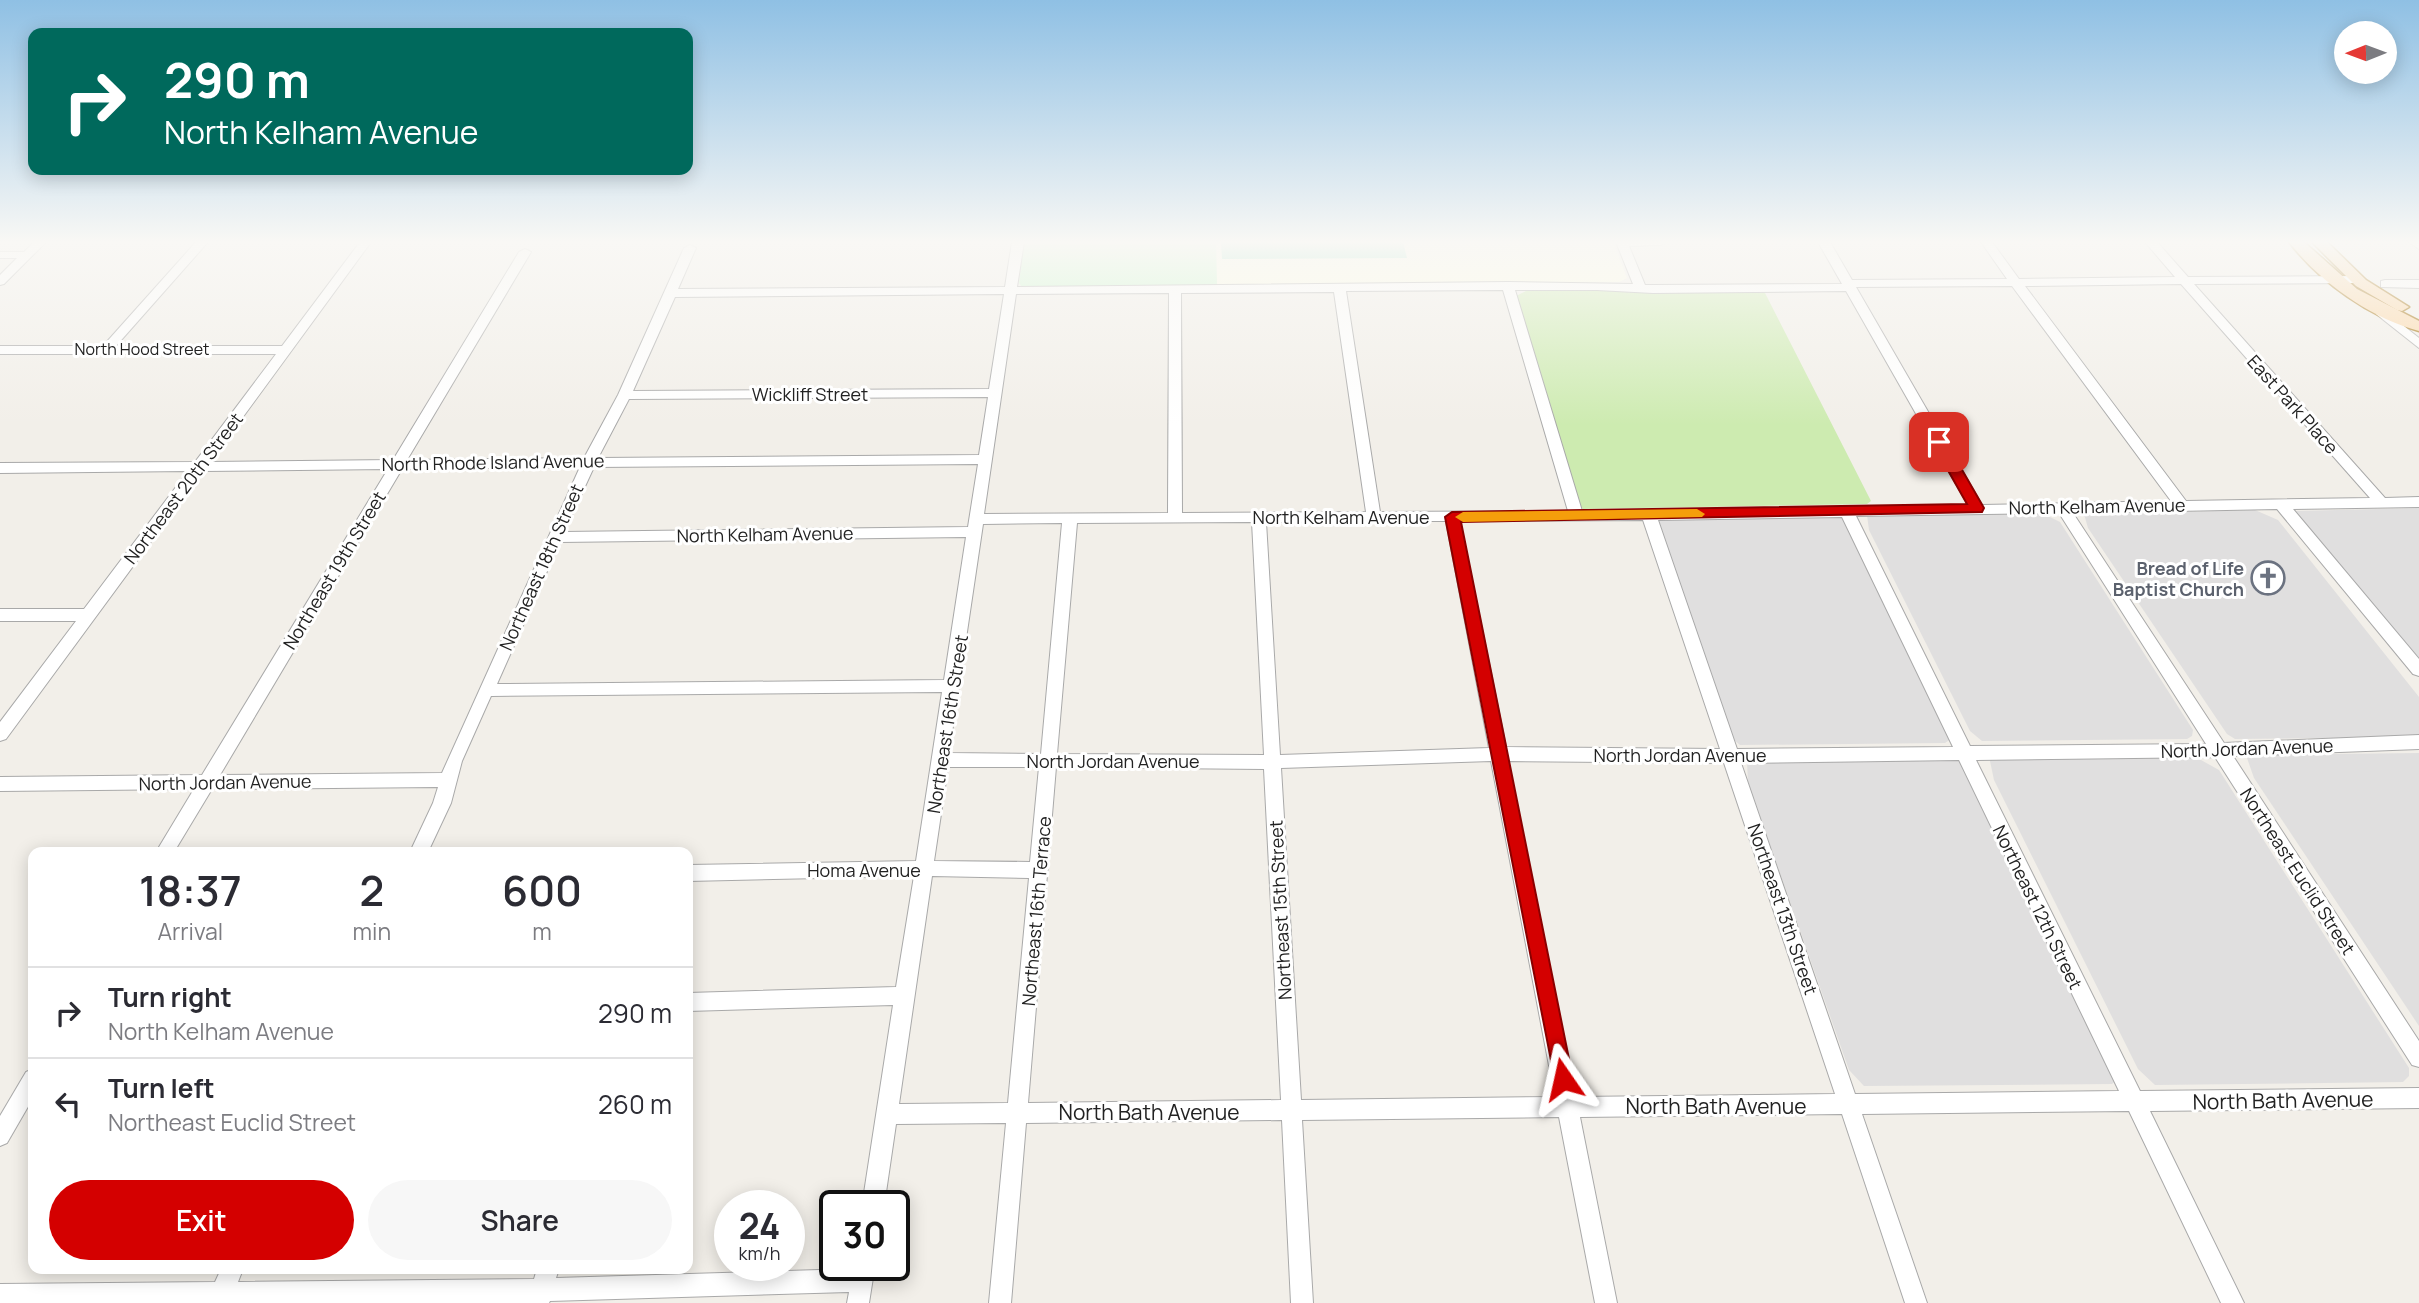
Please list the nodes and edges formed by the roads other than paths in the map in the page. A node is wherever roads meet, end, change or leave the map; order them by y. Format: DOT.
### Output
graph roads {
  1 [pos="149,303"];
  2 [pos="320,303"];
  3 [pos="494,303"];
  4 [pos="666,303"];
  5 [pos="1009,303"];
  6 [pos="1175,303"];
  7 [pos="1341,303"];
  8 [pos="1513,303"];
  9 [pos="1859,303"];
  10 [pos="2032,303"];
  11 [pos="2203,303"];
  12 [pos="2367,303"];
  13 [pos="2395,304"];
  14 [pos="2378,310"];
  15 [pos="2419,313"];
  16 [pos="2419,326"];
  17 [pos="2419,344"];
  18 [pos="108,348"];
  19 [pos="0,350"];
  20 [pos="285,350"];
  21 [pos="996,393"];
  22 [pos="625,395"];
  23 [pos="986,459"];
  24 [pos="590,462"];
  25 [pos="397,464"];
  26 [pos="201,466"];
  27 [pos="0,468"];
  28 [pos="2381,502"];
  29 [pos="2419,502"];
  30 [pos="2280,503"];
  31 [pos="2181,505"];
  32 [pos="1977,508"];
  33 [pos="2062,508"];
  34 [pos="1846,510"];
  35 [pos="1576,515"];
  36 [pos="1648,515"];
  37 [pos="1175,517"];
  38 [pos="1452,517"];
  39 [pos="1259,518"];
  40 [pos="1374,518"];
  41 [pos="1070,519"];
  42 [pos="976,526"];
  43 [pos="554,537"];
  44 [pos="0,615"];
  45 [pos="88,615"];
  46 [pos="2419,670"];
  47 [pos="953,686"];
  48 [pos="486,690"];
  49 [pos="0,734"];
  50 [pos="2419,742"];
  51 [pos="2220,750"];
  52 [pos="1964,753"];
  53 [pos="1501,754"];
  54 [pos="1730,756"];
  55 [pos="942,760"];
  56 [pos="1049,760"];
  57 [pos="1272,762"];
  58 [pos="449,779"];
  59 [pos="206,782"];
  60 [pos="0,784"];
  61 [pos="169,847"];
  62 [pos="421,847"];
  63 [pos="924,870"];
  64 [pos="1040,870"];
  65 [pos="693,873"];
  66 [pos="906,996"];
  67 [pos="693,1002"];
  68 [pos="2419,1058"];
  69 [pos="28,1088"];
  70 [pos="2419,1098"];
  71 [pos="2133,1102"];
  72 [pos="1850,1105"];
  73 [pos="1568,1106"];
  74 [pos="1291,1111"];
  75 [pos="1018,1112"];
  76 [pos="887,1114"];
  77 [pos="0,1136"];
  78 [pos="875,1190"];
  79 [pos="230,1274"];
  80 [pos="819,1275"];
  81 [pos="862,1281"];
  82 [pos="542,1287"];
  83 [pos="220,1294"];
  84 [pos="0,1295"];
  85 [pos="858,1303"];
  86 [pos="1000,1303"];
  87 [pos="1302,1303"];
  88 [pos="1606,1303"];
  89 [pos="1916,1303"];
  90 [pos="2233,1303"];
  1 -- 18 [label="street"];
  2 -- 20 [label="street, Northeast 20th Street"];
  3 -- 25 [label="street, Northeast 19th Street"];
  4 -- 22 [label="street, Northeast 18th Street"];
  5 -- 21 [label="street, Northeast 16th Street"];
  6 -- 37 [label="street"];
  7 -- 40 [label="street"];
  8 -- 35 [label="street"];
  9 -- 32 [label="street"];
  10 -- 31 [label="street"];
  11 -- 28 [label="street, East Park Place"];
  12 -- 14 [label="main road"];
  13 -- 15 [label="main road"];
  14 -- 16 [label="main road"];
  14 -- 17 [label="street"];
  18 -- 19 [label="street, North Hood Street"];
  18 -- 20 [label="street, North Hood Street"];
  20 -- 26 [label="street, Northeast 20th Street"];
  21 -- 22 [label="street, Wickliff Street"];
  21 -- 23 [label="street, Northeast 16th Street"];
  22 -- 24 [label="street, Northeast 18th Street"];
  23 -- 24 [label="street, North Rhode Island Avenue"];
  23 -- 42 [label="street, Northeast 16th Street"];
  24 -- 25 [label="street, North Rhode Island Avenue"];
  24 -- 43 [label="street, Northeast 18th Street"];
  25 -- 26 [label="street, North Rhode Island Avenue"];
  25 -- 59 [label="street, Northeast 19th Street"];
  26 -- 27 [label="street, North Rhode Island Avenue"];
  26 -- 45 [label="street, Northeast 20th Street"];
  28 -- 29 [label="street, North Kelham Avenue"];
  28 -- 30 [label="street, North Kelham Avenue"];
  30 -- 31 [label="street, North Kelham Avenue"];
  30 -- 46 [label="street"];
  31 -- 33 [label="street, North Kelham Avenue"];
  32 -- 33 [label="street, North Kelham Avenue"];
  32 -- 34 [label="street, North Kelham Avenue"];
  33 -- 51 [label="street, Northeast Euclid Street"];
  34 -- 36 [label="street, North Kelham Avenue"];
  34 -- 52 [label="street, Northeast 12th Street"];
  35 -- 36 [label="street, North Kelham Avenue"];
  35 -- 38 [label="street, North Kelham Avenue"];
  36 -- 54 [label="street, Northeast 13th Street"];
  37 -- 39 [label="street, North Kelham Avenue"];
  37 -- 41 [label="street, North Kelham Avenue"];
  38 -- 40 [label="street, North Kelham Avenue"];
  38 -- 53 [label="street"];
  39 -- 40 [label="street, North Kelham Avenue"];
  39 -- 57 [label="street, Northeast 15th Street"];
  41 -- 42 [label="street, North Kelham Avenue"];
  41 -- 56 [label="street, Northeast 16th Terrace"];
  42 -- 43 [label="street, North Kelham Avenue"];
  42 -- 47 [label="street, Northeast 16th Street"];
  43 -- 48 [label="street, Northeast 18th Street"];
  44 -- 45 [label="street"];
  45 -- 49 [label="street, Northeast 20th Street"];
  47 -- 48 [label="street"];
  47 -- 55 [label="street, Northeast 16th Street"];
  48 -- 58 [label="street, Northeast 18th Street"];
  50 -- 51 [label="street, North Jordan Avenue"];
  51 -- 52 [label="street, North Jordan Avenue"];
  51 -- 68 [label="street, Northeast Euclid Street"];
  52 -- 54 [label="street, North Jordan Avenue"];
  52 -- 71 [label="street, Northeast 12th Street"];
  53 -- 54 [label="street, North Jordan Avenue"];
  53 -- 57 [label="street, North Jordan Avenue"];
  53 -- 73 [label="street"];
  54 -- 72 [label="street, Northeast 13th Street"];
  55 -- 56 [label="street, North Jordan Avenue"];
  55 -- 63 [label="street, Northeast 16th Street"];
  56 -- 57 [label="street, North Jordan Avenue"];
  56 -- 64 [label="street, Northeast 16th Terrace"];
  57 -- 74 [label="street, Northeast 15th Street"];
  58 -- 59 [label="street, North Jordan Avenue"];
  58 -- 62 [label="street, Northeast 18th Street"];
  59 -- 60 [label="street, North Jordan Avenue"];
  59 -- 61 [label="street, Northeast 19th Street"];
  63 -- 64 [label="street, Homa Avenue"];
  63 -- 65 [label="street, Homa Avenue"];
  63 -- 66 [label="street, Northeast 16th Street"];
  64 -- 75 [label="street, Northeast 16th Terrace"];
  66 -- 67 [label="street"];
  66 -- 76 [label="street, Northeast 16th Street"];
  69 -- 77 [label="street"];
  70 -- 71 [label="street, North Bath Avenue"];
  71 -- 72 [label="street, North Bath Avenue"];
  71 -- 90 [label="street, Northeast 12th Street"];
  72 -- 73 [label="street, North Bath Avenue"];
  72 -- 89 [label="street, Northeast 13th Street"];
  73 -- 74 [label="street, North Bath Avenue"];
  73 -- 88 [label="street"];
  74 -- 75 [label="street, North Bath Avenue"];
  74 -- 87 [label="street, Northeast 15th Street"];
  75 -- 76 [label="street, North Bath Avenue"];
  75 -- 86 [label="street, Northeast 16th Terrace"];
  76 -- 78 [label="street, Northeast 16th Street"];
  79 -- 83 [label="street"];
  80 -- 82 [label="street"];
  81 -- 85 [label="street"];
  82 -- 83 [label="street"];
  83 -- 84 [label="street"];
}
